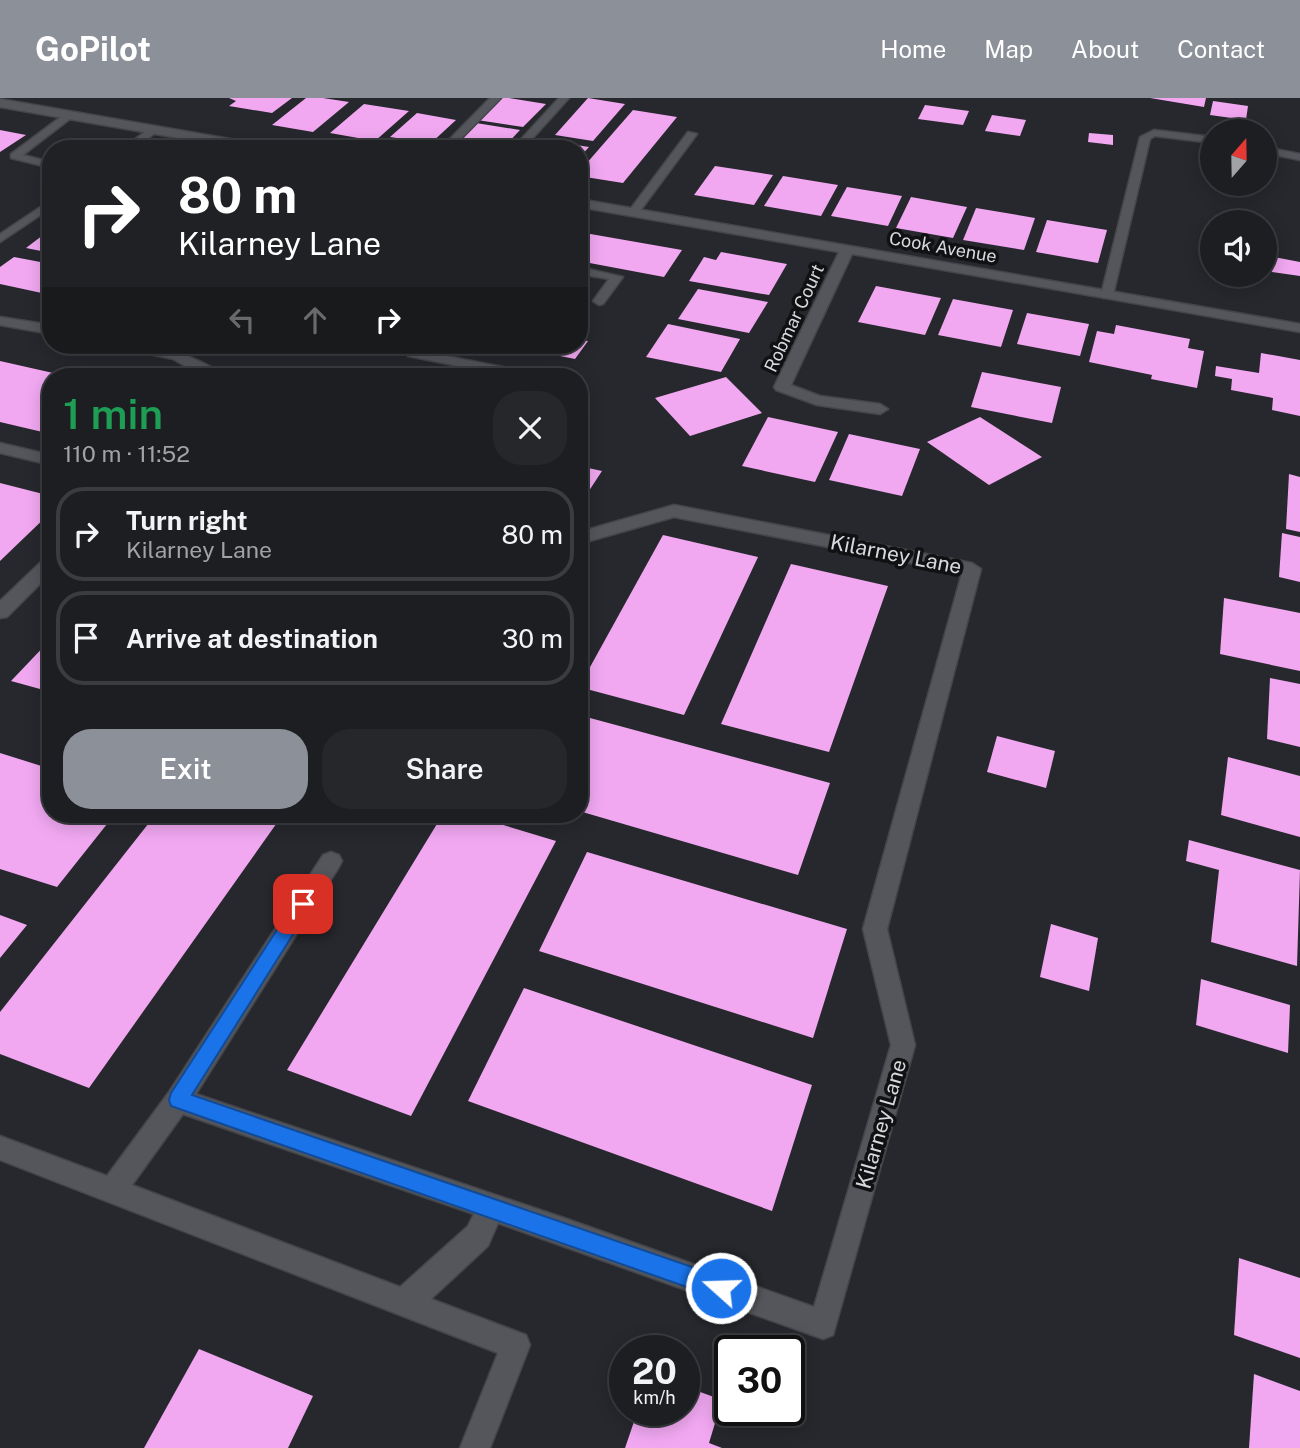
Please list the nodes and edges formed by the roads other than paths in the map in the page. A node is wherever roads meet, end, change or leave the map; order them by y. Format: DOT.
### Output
graph roads {
  1 [pos="496,98"];
  2 [pos="564,98"];
  3 [pos="0,103"];
  4 [pos="70,115"];
  5 [pos="154,130"];
  6 [pos="692,134"];
  7 [pos="1200,138"];
  8 [pos="140,140"];
  9 [pos="212,140"];
  10 [pos="454,140"];
  11 [pos="525,140"];
  12 [pos="1278,152"];
  13 [pos="15,156"];
  14 [pos="1300,156"];
  15 [pos="0,159"];
  16 [pos="42,163"];
  17 [pos="588,206"];
  18 [pos="42,209"];
  19 [pos="633,213"];
  20 [pos="0,239"];
  21 [pos="847,250"];
  22 [pos="588,272"];
  23 [pos="1107,295"];
  24 [pos="599,301"];
  25 [pos="0,321"];
  26 [pos="1300,327"];
  27 [pos="42,328"];
  28 [pos="173,354"];
  29 [pos="417,354"];
  30 [pos="202,368"];
  31 [pos="487,368"];
  32 [pos="880,410"];
  33 [pos="0,448"];
  34 [pos="42,458"];
  35 [pos="588,535"];
  36 [pos="42,571"];
  37 [pos="0,612"];
  38 [pos="331,861"];
  39 [pos="178,1100"];
  40 [pos="0,1148"];
  41 [pos="113,1189"];
  42 [pos="491,1207"];
  43 [pos="403,1302"];
  44 [pos="475,1448"];
  1 -- 10 [label="lane"];
  2 -- 11 [label="lane"];
  3 -- 4 [label="street"];
  4 -- 5 [label="street"];
  4 -- 13 [label="lane"];
  5 -- 8 [label="lane"];
  5 -- 9 [label="street"];
  6 -- 19 [label="lane"];
  7 -- 23 [label="lane"];
  12 -- 14 [label="lane"];
  13 -- 15 [label="lane"];
  13 -- 16 [label="lane"];
  17 -- 19 [label="street, Cook Avenue"];
  18 -- 20 [label="lane"];
  19 -- 21 [label="street, Cook Avenue"];
  21 -- 23 [label="street, Cook Avenue"];
  21 -- 32 [label="street, Robmar Court"];
  22 -- 24 [label="lane"];
  23 -- 26 [label="street, Cook Avenue"];
  25 -- 27 [label="street"];
  28 -- 30 [label="street"];
  29 -- 31 [label="lane"];
  33 -- 34 [label="street"];
  35 -- 42 [label="street, Kilarney Lane"];
  36 -- 37 [label="street"];
  38 -- 39 [label="street"];
  39 -- 41 [label="street"];
  39 -- 42 [label="street, Kilarney Lane"];
  40 -- 41 [label="street"];
  41 -- 43 [label="street"];
  42 -- 43 [label="street"];
  43 -- 44 [label="street"];
}
